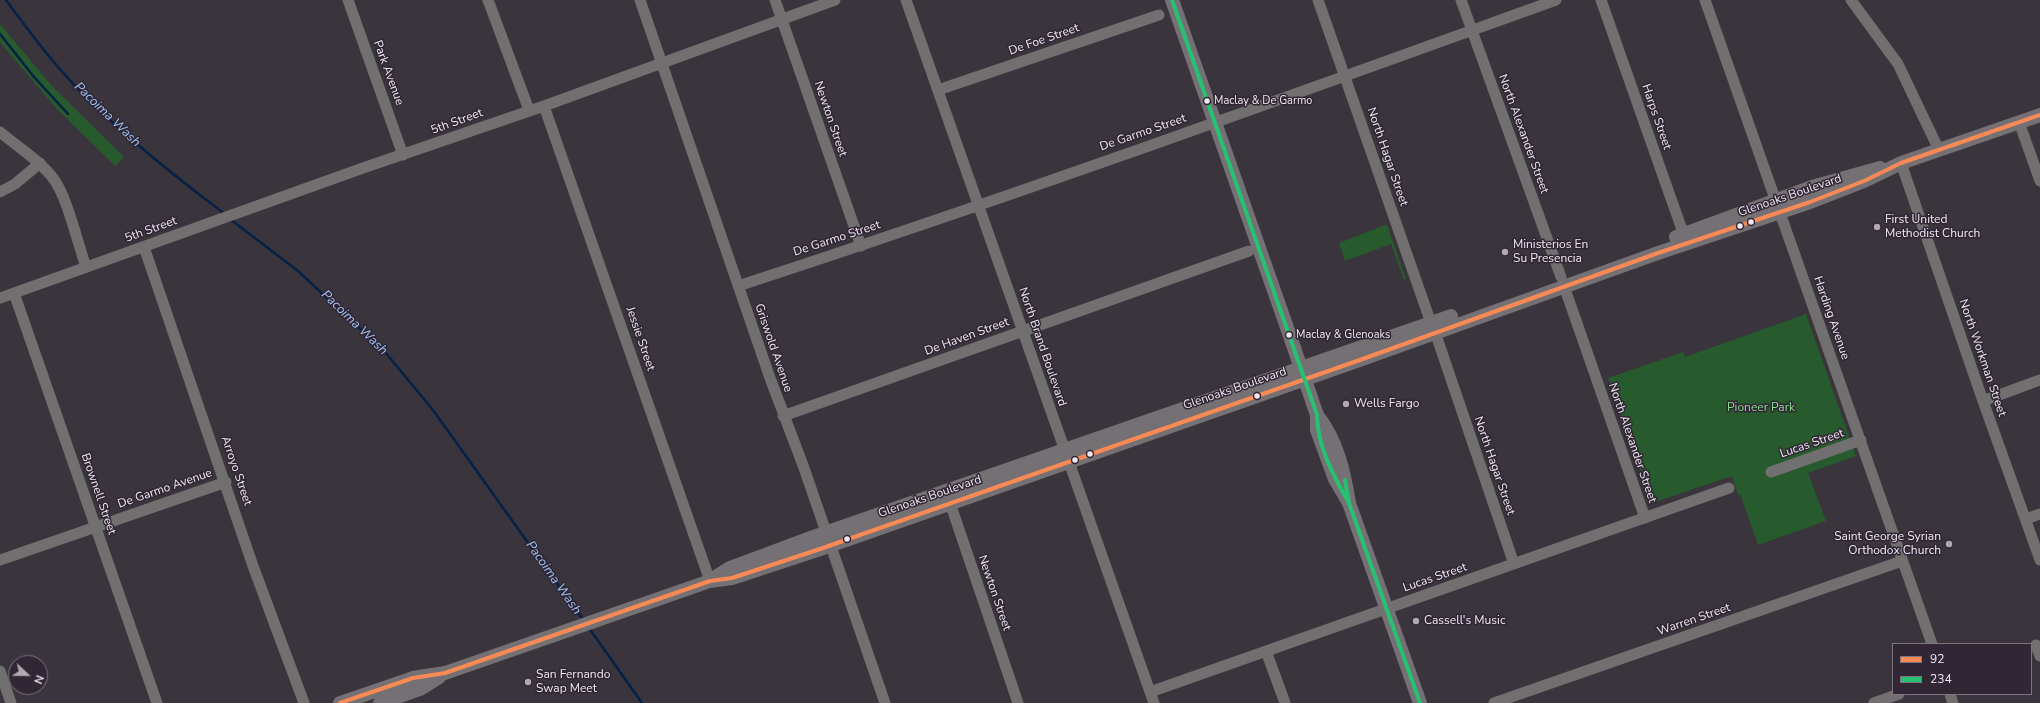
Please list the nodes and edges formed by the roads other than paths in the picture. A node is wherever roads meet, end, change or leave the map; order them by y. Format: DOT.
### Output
graph roads {
  1 [pos="348,0"];
  2 [pos="488,0"];
  3 [pos="640,0"];
  4 [pos="775,0"];
  5 [pos="835,0"];
  6 [pos="906,0"];
  7 [pos="1172,0"];
  8 [pos="1318,0"];
  9 [pos="1460,0"];
  10 [pos="1556,0"];
  11 [pos="1601,0"];
  12 [pos="1705,0"];
  13 [pos="1851,0"];
  14 [pos="1159,15"];
  15 [pos="782,19"];
  16 [pos="1471,30"];
  17 [pos="662,63"];
  18 [pos="1344,75"];
  19 [pos="938,90"];
  20 [pos="544,106"];
  21 [pos="529,110"];
  22 [pos="2040,115"];
  23 [pos="1215,122"];
  24 [pos="2019,122"];
  25 [pos="0,132"];
  26 [pos="1939,150"];
  27 [pos="403,155"];
  28 [pos="1901,163"];
  29 [pos="40,164"];
  30 [pos="2040,181"];
  31 [pos="0,192"];
  32 [pos="978,204"];
  33 [pos="1778,206"];
  34 [pos="1685,239"];
  35 [pos="861,246"];
  36 [pos="144,247"];
  37 [pos="1249,251"];
  38 [pos="86,267"];
  39 [pos="1562,282"];
  40 [pos="738,286"];
  41 [pos="14,293"];
  42 [pos="0,298"];
  43 [pos="1433,327"];
  44 [pos="1023,331"];
  45 [pos="1302,373"];
  46 [pos="2040,380"];
  47 [pos="1983,401"];
  48 [pos="783,416"];
  49 [pos="1861,440"];
  50 [pos="1067,456"];
  51 [pos="1771,472"];
  52 [pos="226,482"];
  53 [pos="1729,488"];
  54 [pos="948,497"];
  55 [pos="2040,514"];
  56 [pos="1645,518"];
  57 [pos="2026,519"];
  58 [pos="95,527"];
  59 [pos="829,539"];
  60 [pos="0,560"];
  61 [pos="2040,560"];
  62 [pos="1902,561"];
  63 [pos="1514,564"];
  64 [pos="710,581"];
  65 [pos="1386,609"];
  66 [pos="1932,643"];
  67 [pos="2036,645"];
  68 [pos="1266,651"];
  69 [pos="2040,656"];
  70 [pos="0,671"];
  71 [pos="445,673"];
  72 [pos="1150,692"];
  73 [pos="1896,695"];
  74 [pos="11,703"];
  75 [pos="157,703"];
  76 [pos="304,703"];
  77 [pos="340,703"];
  78 [pos="380,703"];
  79 [pos="886,703"];
  80 [pos="1018,703"];
  81 [pos="1154,703"];
  82 [pos="1285,703"];
  83 [pos="1420,703"];
  84 [pos="1494,703"];
  85 [pos="1874,703"];
  1 -- 27 [label="street, Park Avenue"];
  2 -- 21 [label="street"];
  3 -- 17 [label="street, Griswold Avenue"];
  4 -- 15 [label="street, Newton Street"];
  5 -- 15 [label="street, 5th Street"];
  6 -- 19 [label="street, North Brand Boulevard"];
  7 -- 23 [label="main road"];
  8 -- 18 [label="street, North Hagar Street"];
  9 -- 16 [label="street, North Alexander Street"];
  10 -- 16 [label="street, De Garmo Street"];
  11 -- 34 [label="street, Harps Street"];
  12 -- 33 [label="street, Harding Avenue"];
  13 -- 26 [label="street"];
  14 -- 19 [label="street, De Foe Street"];
  15 -- 17 [label="street, 5th Street"];
  15 -- 35 [label="street, Newton Street"];
  16 -- 18 [label="street, De Garmo Street"];
  16 -- 39 [label="street, North Alexander Street"];
  17 -- 20 [label="street, 5th Street"];
  17 -- 40 [label="street, Griswold Avenue"];
  18 -- 23 [label="street, De Garmo Street"];
  18 -- 43 [label="street, North Hagar Street"];
  19 -- 32 [label="street, North Brand Boulevard"];
  20 -- 21 [label="street, 5th Street"];
  20 -- 64 [label="street, Jessie Street"];
  21 -- 27 [label="street, 5th Street"];
  22 -- 24 [label="main road, Glenoaks Boulevard"];
  23 -- 32 [label="street, De Garmo Street"];
  23 -- 45 [label="main road"];
  24 -- 26 [label="main road, Glenoaks Boulevard"];
  24 -- 30 [label="street"];
  25 -- 29 [label="street"];
  26 -- 28 [label="main road, Glenoaks Boulevard"];
  27 -- 36 [label="street, 5th Street"];
  28 -- 33 [label="main road, Glenoaks Boulevard"];
  28 -- 47 [label="street, North Workman Street"];
  29 -- 31 [label="street"];
  29 -- 38 [label="street"];
  32 -- 35 [label="street, De Garmo Street"];
  32 -- 44 [label="street, North Brand Boulevard"];
  33 -- 34 [label="main road, Glenoaks Boulevard"];
  33 -- 49 [label="street, Harding Avenue"];
  34 -- 39 [label="main road, Glenoaks Boulevard"];
  35 -- 40 [label="street, De Garmo Street"];
  36 -- 38 [label="street, 5th Street"];
  36 -- 52 [label="street, Arroyo Street"];
  37 -- 44 [label="street, De Haven Street"];
  38 -- 41 [label="street, 5th Street"];
  39 -- 43 [label="main road, Glenoaks Boulevard"];
  39 -- 56 [label="street, North Alexander Street"];
  40 -- 48 [label="street, Griswold Avenue"];
  41 -- 42 [label="street, 5th Street"];
  41 -- 58 [label="street, Brownell Street"];
  43 -- 45 [label="main road, Glenoaks Boulevard"];
  43 -- 63 [label="street, North Hagar Street"];
  44 -- 48 [label="street, De Haven Street"];
  44 -- 50 [label="street, North Brand Boulevard"];
  45 -- 50 [label="main road, Glenoaks Boulevard"];
  45 -- 65 [label="main road"];
  46 -- 47 [label="street"];
  47 -- 57 [label="street, North Workman Street"];
  48 -- 59 [label="street, Griswold Avenue"];
  49 -- 51 [label="street, Lucas Street"];
  49 -- 62 [label="street, Harding Avenue"];
  50 -- 54 [label="main road, Glenoaks Boulevard"];
  50 -- 72 [label="street, North Brand Boulevard"];
  52 -- 58 [label="street, De Garmo Avenue"];
  52 -- 76 [label="street, Arroyo Street"];
  53 -- 56 [label="street, Lucas Street"];
  54 -- 59 [label="main road, Glenoaks Boulevard"];
  54 -- 80 [label="street, Newton Street"];
  55 -- 57 [label="street"];
  56 -- 63 [label="street, Lucas Street"];
  57 -- 61 [label="street, North Workman Street"];
  58 -- 60 [label="street, De Garmo Avenue"];
  58 -- 75 [label="street, Brownell Street"];
  59 -- 64 [label="main road, Glenoaks Boulevard"];
  59 -- 79 [label="street, Griswold Avenue"];
  62 -- 66 [label="street, Harding Avenue"];
  62 -- 84 [label="street, Warren Street"];
  63 -- 65 [label="street, Lucas Street"];
  64 -- 71 [label="main road, Glenoaks Boulevard"];
  65 -- 68 [label="street, Lucas Street"];
  65 -- 83 [label="main road"];
  67 -- 69 [label="street"];
  68 -- 72 [label="street, Lucas Street"];
  68 -- 82 [label="street"];
  70 -- 74 [label="street"];
  71 -- 77 [label="main road, Glenoaks Boulevard"];
  71 -- 78 [label="main road, Glenoaks Boulevard"];
  72 -- 81 [label="street, North Brand Boulevard"];
  73 -- 85 [label="street"];
}
